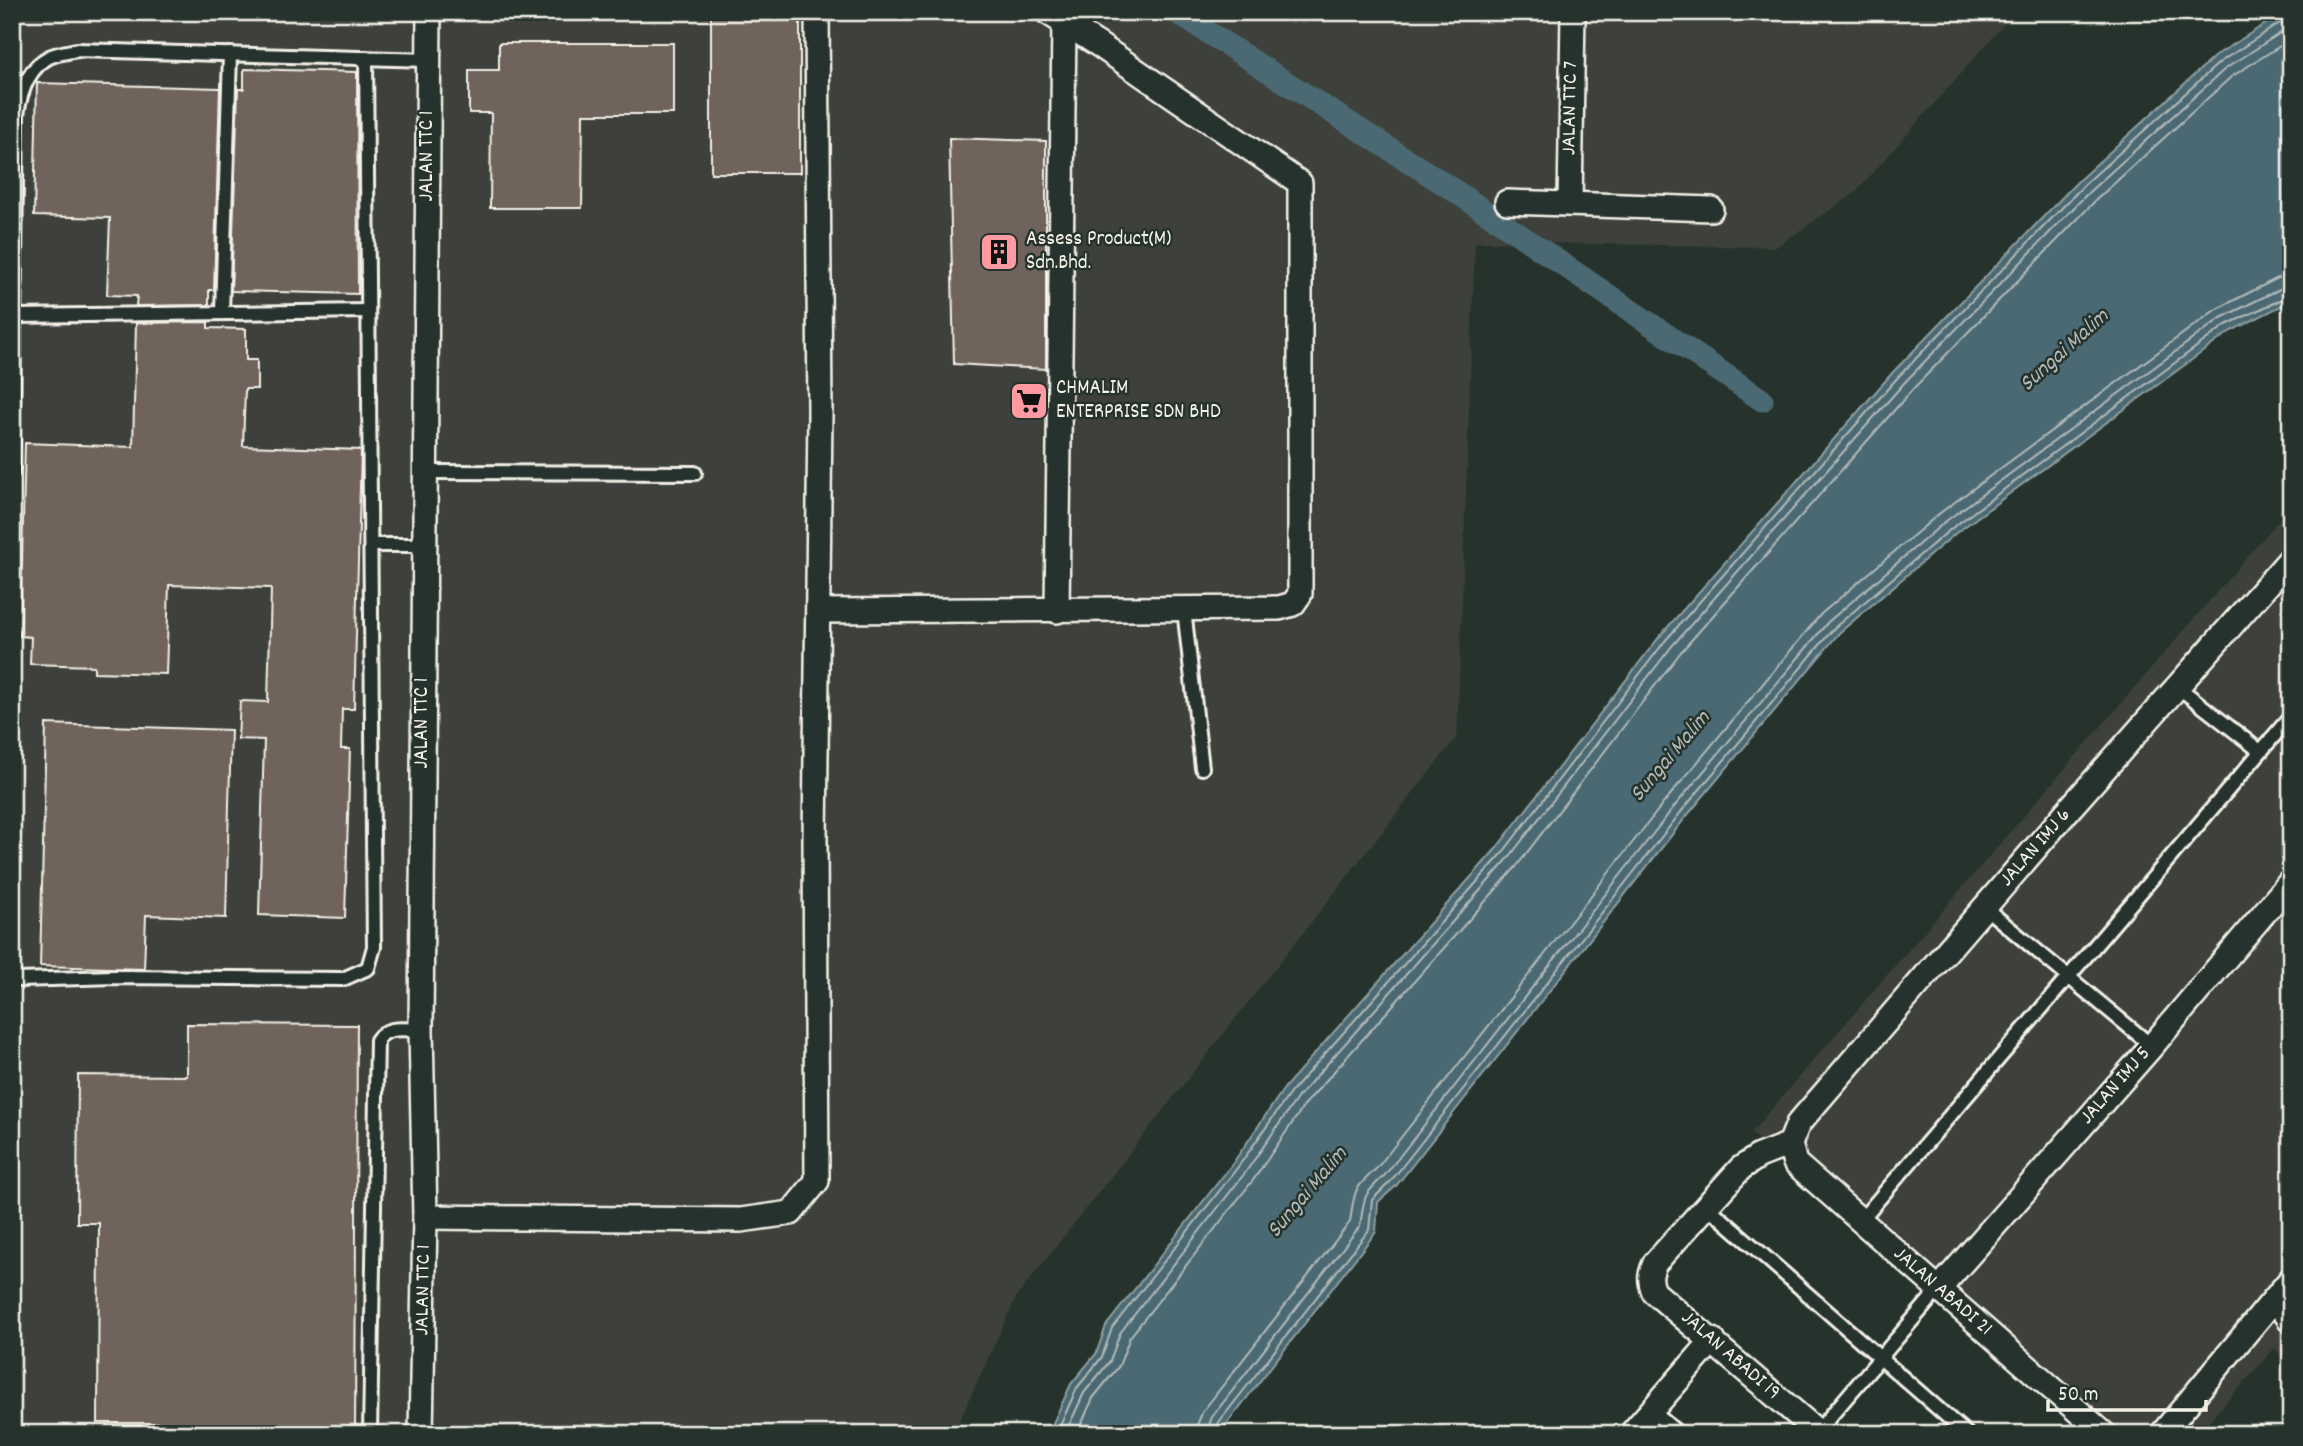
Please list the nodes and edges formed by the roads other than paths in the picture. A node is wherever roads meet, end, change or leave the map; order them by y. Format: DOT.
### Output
graph roads {
  1 [pos="429,12"];
  2 [pos="817,12"];
  3 [pos="1573,12"];
  4 [pos="1055,18"];
  5 [pos="230,54"];
  6 [pos="366,58"];
  7 [pos="429,60"];
  8 [pos="1507,202"];
  9 [pos="1570,204"];
  10 [pos="1711,209"];
  11 [pos="369,311"];
  12 [pos="222,313"];
  13 [pos="16,316"];
  14 [pos="12,471"];
  15 [pos="425,472"];
  16 [pos="695,473"];
  17 [pos="370,545"];
  18 [pos="425,545"];
  19 [pos="2291,558"];
  20 [pos="1184,609"];
  21 [pos="818,611"];
  22 [pos="1057,611"];
  23 [pos="2178,687"];
  24 [pos="2291,716"];
  25 [pos="2260,751"];
  26 [pos="1202,768"];
  27 [pos="2291,881"];
  28 [pos="1984,908"];
  29 [pos="12,974"];
  30 [pos="2068,977"];
  31 [pos="421,1030"];
  32 [pos="2152,1046"];
  33 [pos="1790,1144"];
  34 [pos="1707,1206"];
  35 [pos="425,1217"];
  36 [pos="1861,1220"];
  37 [pos="2291,1279"];
  38 [pos="1939,1289"];
  39 [pos="2275,1299"];
  40 [pos="2291,1321"];
  41 [pos="1713,1340"];
  42 [pos="1880,1359"];
  43 [pos="1651,1410"];
  44 [pos="1818,1433"];
  45 [pos="370,1434"];
  46 [pos="421,1434"];
  47 [pos="1631,1434"];
  48 [pos="1679,1434"];
  49 [pos="1966,1434"];
  50 [pos="2104,1434"];
  51 [pos="2162,1434"];
  1 -- 7 [label="street, JALAN TTC 1"];
  2 -- 21 [label="street"];
  3 -- 9 [label="street, JALAN TTC 7"];
  4 -- 20 [label="street"];
  4 -- 22 [label="street"];
  5 -- 6 [label="lane"];
  5 -- 12 [label="lane"];
  5 -- 13 [label="lane"];
  6 -- 7 [label="lane"];
  6 -- 11 [label="lane"];
  7 -- 15 [label="street, JALAN TTC 1"];
  8 -- 9 [label="street"];
  9 -- 10 [label="street"];
  11 -- 12 [label="lane"];
  11 -- 17 [label="lane"];
  12 -- 13 [label="lane"];
  13 -- 14 [label="lane"];
  15 -- 16 [label="lane"];
  15 -- 18 [label="street, JALAN TTC 1"];
  17 -- 18 [label="lane"];
  17 -- 29 [label="lane"];
  18 -- 31 [label="street, JALAN TTC 1"];
  19 -- 23 [label="street, JALAN IMJ 6"];
  20 -- 22 [label="street"];
  20 -- 26 [label="lane"];
  21 -- 22 [label="street"];
  21 -- 35 [label="street"];
  23 -- 25 [label="lane"];
  23 -- 28 [label="street, JALAN IMJ 6"];
  24 -- 25 [label="lane"];
  25 -- 30 [label="lane"];
  27 -- 32 [label="street, JALAN IMJ 5"];
  28 -- 30 [label="lane"];
  28 -- 33 [label="street, JALAN IMJ 6"];
  30 -- 32 [label="lane"];
  30 -- 36 [label="lane"];
  31 -- 35 [label="street, JALAN TTC 1"];
  31 -- 45 [label="lane"];
  32 -- 38 [label="street, JALAN IMJ 5"];
  33 -- 34 [label="street"];
  33 -- 36 [label="street, JALAN ABADI 21"];
  34 -- 41 [label="street, JALAN ABADI 19"];
  34 -- 42 [label="lane"];
  35 -- 46 [label="street, JALAN TTC 1"];
  36 -- 38 [label="street, JALAN ABADI 21"];
  37 -- 39 [label="street"];
  38 -- 42 [label="lane"];
  38 -- 50 [label="street, JALAN ABADI 21"];
  39 -- 40 [label="street"];
  39 -- 51 [label="street"];
  41 -- 43 [label="street"];
  41 -- 44 [label="street, JALAN ABADI 19"];
  42 -- 44 [label="lane"];
  42 -- 49 [label="lane"];
  43 -- 47 [label="street"];
  43 -- 48 [label="lane"];
}
